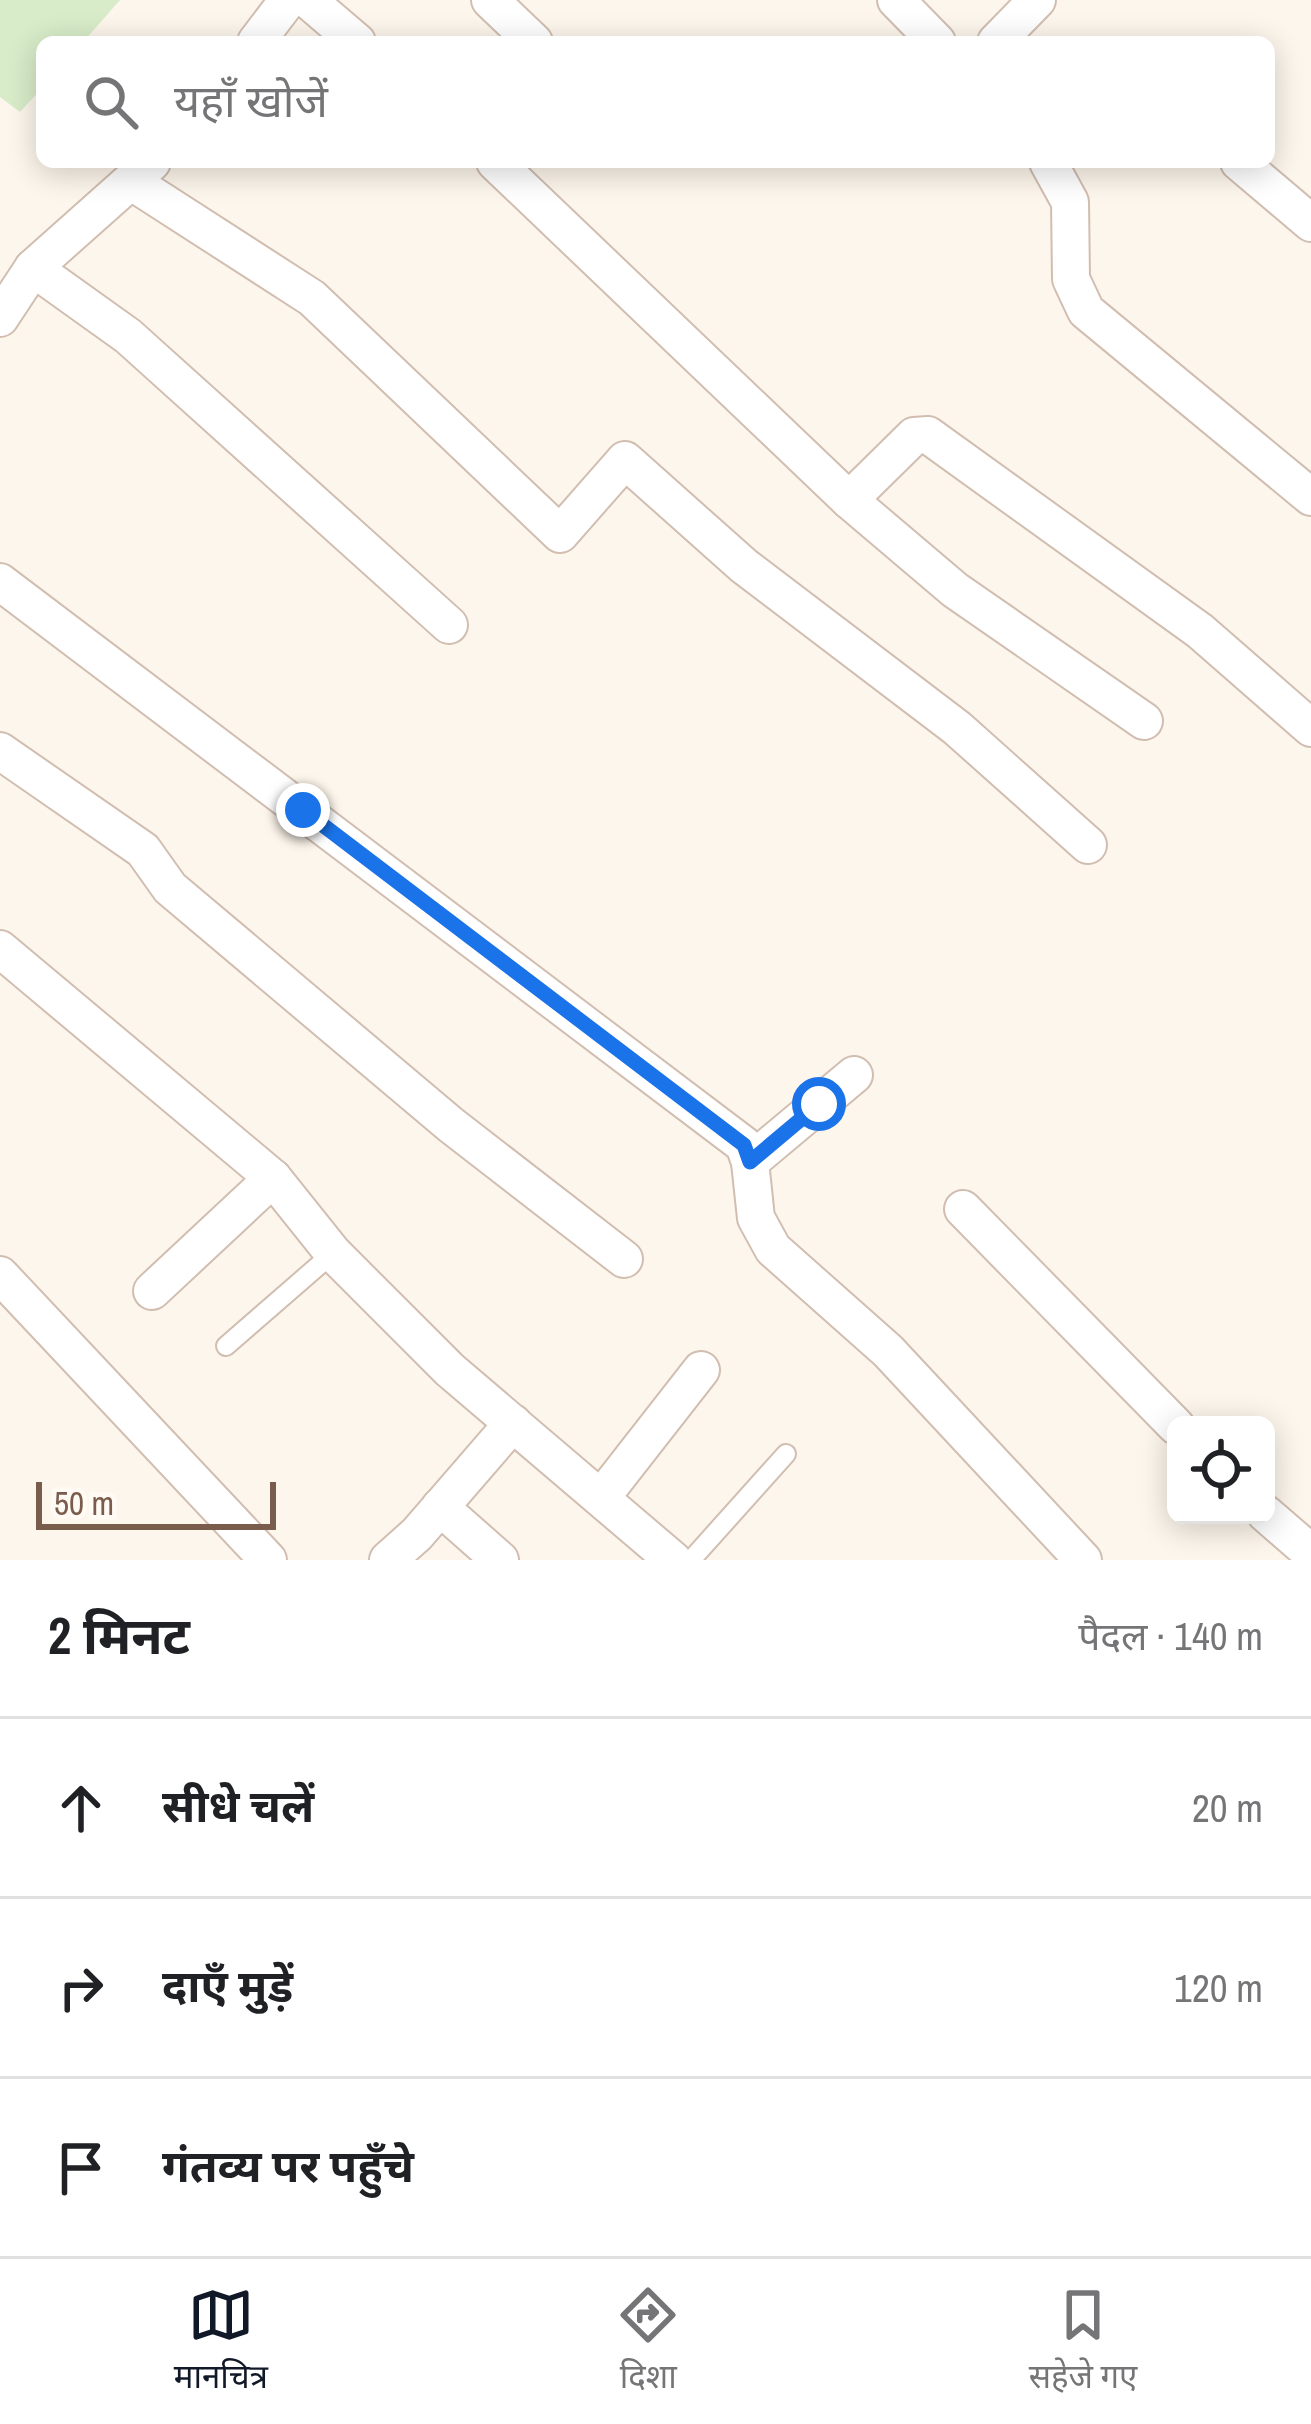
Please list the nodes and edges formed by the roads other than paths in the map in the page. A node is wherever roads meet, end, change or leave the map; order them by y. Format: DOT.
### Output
graph roads {
  1 [pos="288,0"];
  2 [pos="308,0"];
  3 [pos="490,0"];
  4 [pos="896,0"];
  5 [pos="1036,0"];
  6 [pos="261,36"];
  7 [pos="350,36"];
  8 [pos="529,36"];
  9 [pos="931,36"];
  10 [pos="1002,36"];
  11 [pos="501,168"];
  12 [pos="1051,168"];
  13 [pos="1246,168"];
  14 [pos="142,172"];
  15 [pos="1311,223"];
  16 [pos="33,268"];
  17 [pos="0,318"];
  18 [pos="1311,497"];
  19 [pos="849,500"];
  20 [pos="0,582"];
  21 [pos="449,625"];
  22 [pos="1144,721"];
  23 [pos="1311,728"];
  24 [pos="0,751"];
  25 [pos="1088,845"];
  26 [pos="0,949"];
  27 [pos="854,1075"];
  28 [pos="750,1162"];
  29 [pos="273,1178"];
  30 [pos="963,1208"];
  31 [pos="333,1253"];
  32 [pos="624,1259"];
  33 [pos="0,1275"];
  34 [pos="152,1292"];
  35 [pos="226,1346"];
  36 [pos="701,1370"];
  37 [pos="1167,1417"];
  38 [pos="513,1423"];
  39 [pos="786,1454"];
  40 [pos="601,1498"];
  41 [pos="440,1507"];
  42 [pos="1275,1522"];
  43 [pos="1311,1552"];
  44 [pos="268,1560"];
  45 [pos="388,1560"];
  46 [pos="500,1560"];
  47 [pos="674,1560"];
  48 [pos="691,1560"];
  49 [pos="1083,1560"];
  1 -- 6 [label="street"];
  2 -- 7 [label="street"];
  3 -- 8 [label="street"];
  4 -- 9 [label="street"];
  5 -- 10 [label="street"];
  11 -- 19 [label="street"];
  12 -- 18 [label="street"];
  13 -- 15 [label="street"];
  14 -- 16 [label="street"];
  14 -- 25 [label="street"];
  16 -- 17 [label="street"];
  16 -- 21 [label="street"];
  19 -- 22 [label="street"];
  19 -- 23 [label="street"];
  20 -- 28 [label="street"];
  24 -- 32 [label="street"];
  26 -- 29 [label="street"];
  27 -- 28 [label="street"];
  28 -- 49 [label="street"];
  29 -- 31 [label="street"];
  29 -- 34 [label="street"];
  30 -- 37 [label="street"];
  31 -- 35 [label="lane"];
  31 -- 38 [label="street"];
  33 -- 44 [label="street"];
  36 -- 40 [label="street"];
  38 -- 40 [label="street"];
  38 -- 41 [label="street"];
  39 -- 48 [label="lane"];
  40 -- 47 [label="street"];
  41 -- 45 [label="street"];
  41 -- 46 [label="street"];
  42 -- 43 [label="street"];
}
